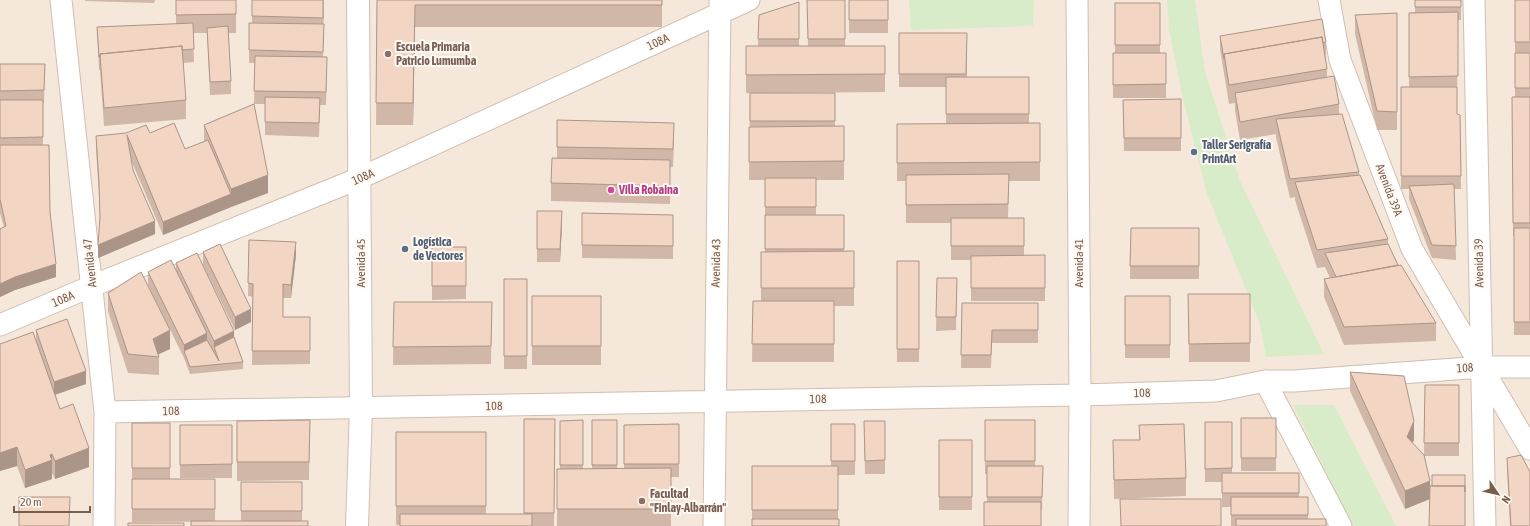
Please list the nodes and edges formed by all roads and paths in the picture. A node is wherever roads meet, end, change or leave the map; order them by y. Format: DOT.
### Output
graph roads {
  1 [pos="61,0"];
  2 [pos="358,0"];
  3 [pos="749,0"];
  4 [pos="1077,0"];
  5 [pos="1329,0"];
  6 [pos="1474,0"];
  7 [pos="720,7"];
  8 [pos="360,178"];
  9 [pos="92,286"];
  10 [pos="0,326"];
  11 [pos="1482,367"];
  12 [pos="1530,367"];
  13 [pos="1265,381"];
  14 [pos="1080,395"];
  15 [pos="714,401"];
  16 [pos="361,408"];
  17 [pos="105,412"];
  18 [pos="1530,449"];
  19 [pos="104,526"];
  20 [pos="357,526"];
  21 [pos="714,526"];
  22 [pos="1079,526"];
  23 [pos="1341,526"];
  24 [pos="1486,526"];
  1 -- 9 [label="street, Avenida 47"];
  2 -- 8 [label="street, Avenida 45"];
  3 -- 7 [label="street, 108A"];
  4 -- 14 [label="street, Avenida 41"];
  5 -- 11 [label="street, Avenida 39A"];
  6 -- 11 [label="street, Avenida 39"];
  7 -- 8 [label="street, 108A"];
  7 -- 15 [label="street, Avenida 43"];
  8 -- 9 [label="street, 108A"];
  8 -- 16 [label="street, Avenida 45"];
  9 -- 10 [label="street, 108A"];
  9 -- 17 [label="street, Avenida 47"];
  11 -- 12 [label="street, 108"];
  11 -- 13 [label="street, 108"];
  11 -- 18 [label="street, Avenida 39A"];
  11 -- 24 [label="street, Avenida 39"];
  13 -- 14 [label="street, 108"];
  13 -- 23 [label="street"];
  14 -- 15 [label="street, 108"];
  14 -- 22 [label="street, Avenida 41"];
  15 -- 16 [label="street, 108"];
  15 -- 21 [label="street, Avenida 43"];
  16 -- 17 [label="street, 108"];
  16 -- 20 [label="street, Avenida 45"];
  17 -- 19 [label="street, Avenida 47"];
}
